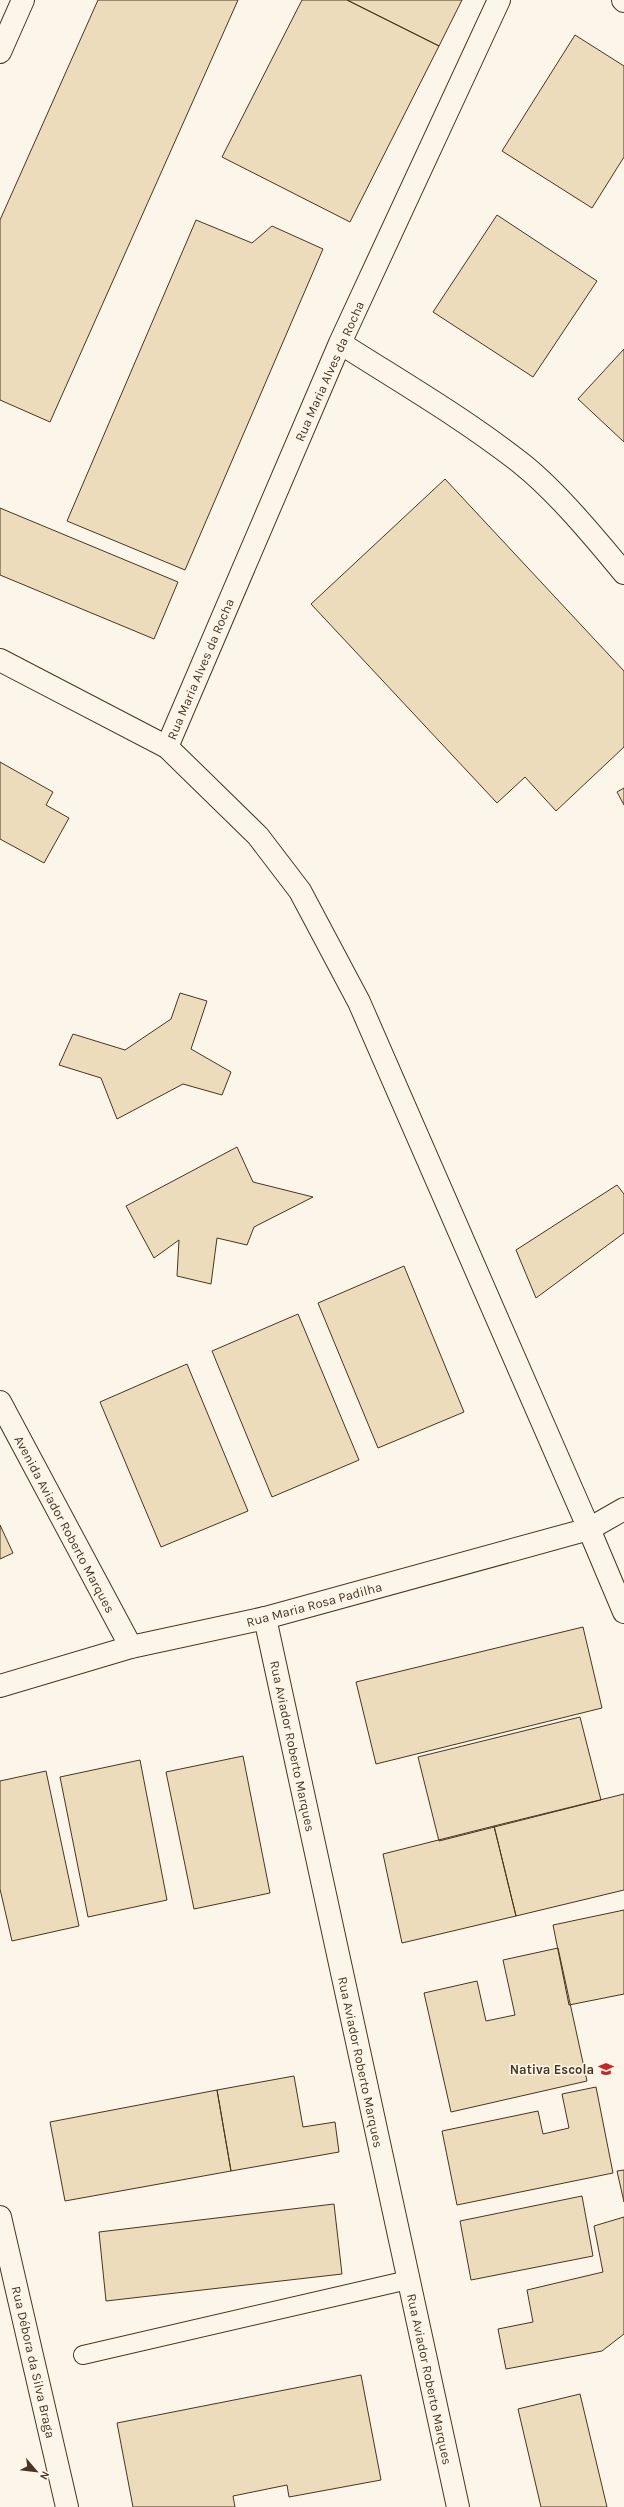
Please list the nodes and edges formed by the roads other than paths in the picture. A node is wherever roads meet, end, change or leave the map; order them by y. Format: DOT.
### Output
graph roads {
  1 [pos="23,0"];
  2 [pos="499,0"];
  3 [pos="0,52"];
  4 [pos="340,343"];
  5 [pos="624,573"];
  6 [pos="0,660"];
  7 [pos="167,747"];
  8 [pos="0,1402"];
  9 [pos="624,1509"];
  10 [pos="589,1529"];
  11 [pos="624,1612"];
  12 [pos="265,1618"];
  13 [pos="131,1647"];
  14 [pos="0,1686"];
  15 [pos="0,2217"];
  16 [pos="408,2280"];
  17 [pos="83,2355"];
  18 [pos="67,2507"];
  19 [pos="458,2507"];
  1 -- 3 [label="street"];
  2 -- 4 [label="street, Rua Maria Alves da Rocha"];
  4 -- 5 [label="street"];
  4 -- 7 [label="street, Rua Maria Alves da Rocha"];
  6 -- 7 [label="street"];
  7 -- 10 [label="street"];
  8 -- 13 [label="street, Avenida Aviador Roberto Marques"];
  9 -- 10 [label="street, Rua Maria Rosa Padilha"];
  10 -- 11 [label="street"];
  10 -- 12 [label="street, Rua Maria Rosa Padilha"];
  12 -- 13 [label="street, Rua Maria Rosa Padilha"];
  12 -- 16 [label="street, Rua Aviador Roberto Marques"];
  13 -- 14 [label="street, Rua Maria Rosa Padilha"];
  15 -- 18 [label="street, Rua Débora da Silva Braga"];
  16 -- 17 [label="lane"];
  16 -- 19 [label="street, Rua Aviador Roberto Marques"];
}
